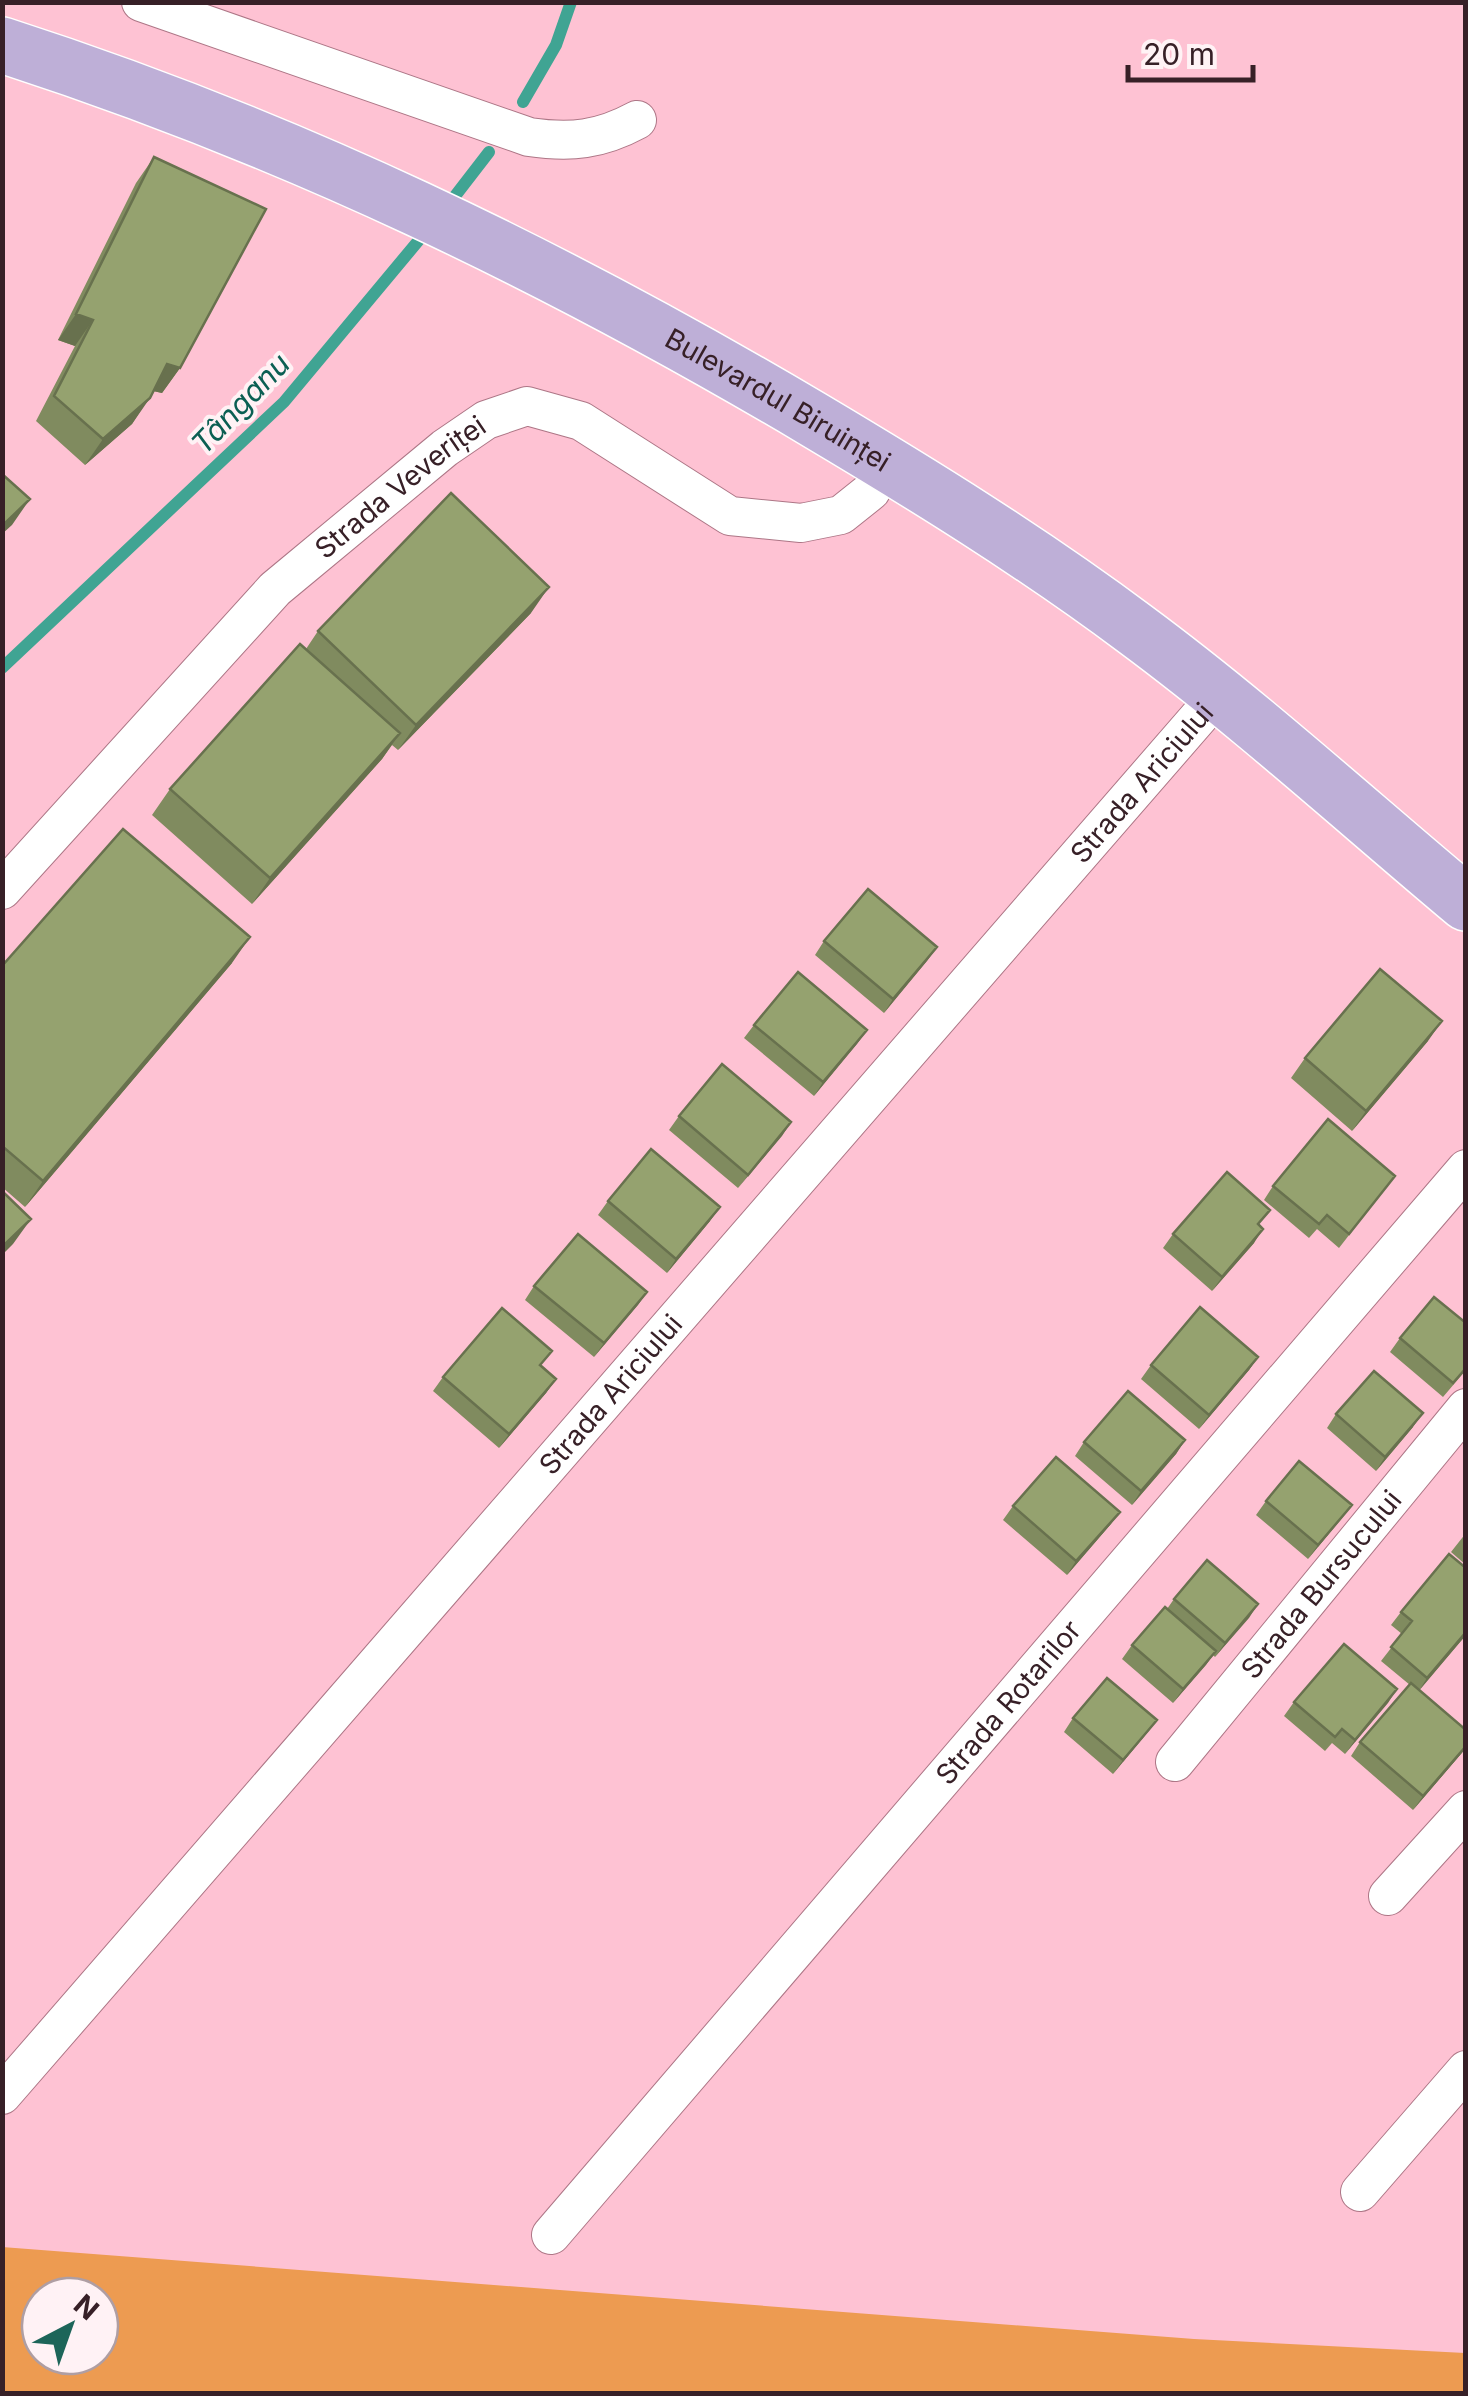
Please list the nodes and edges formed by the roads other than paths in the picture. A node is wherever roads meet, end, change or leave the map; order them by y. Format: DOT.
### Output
graph roads {
  1 [pos="141,2"];
  2 [pos="2,45"];
  3 [pos="637,120"];
  4 [pos="884,461"];
  5 [pos="1218,695"];
  6 [pos="2,890"];
  7 [pos="1466,903"];
  8 [pos="1466,1170"];
  9 [pos="1466,1408"];
  10 [pos="1175,1762"];
  11 [pos="1466,1810"];
  12 [pos="1388,1896"];
  13 [pos="1466,2070"];
  14 [pos="2,2094"];
  15 [pos="1360,2192"];
  16 [pos="550,2235"];
  1 -- 3 [label="street"];
  2 -- 4 [label="main road, Bulevardul Biruinței"];
  4 -- 5 [label="main road, Bulevardul Biruinței"];
  4 -- 6 [label="street, Strada Veveriței"];
  5 -- 7 [label="main road, Bulevardul Biruinței"];
  5 -- 14 [label="street, Strada Ariciului"];
  8 -- 16 [label="street, Strada Rotarilor"];
  9 -- 10 [label="street, Strada Bursucului"];
  11 -- 12 [label="street"];
  13 -- 15 [label="street"];
}
